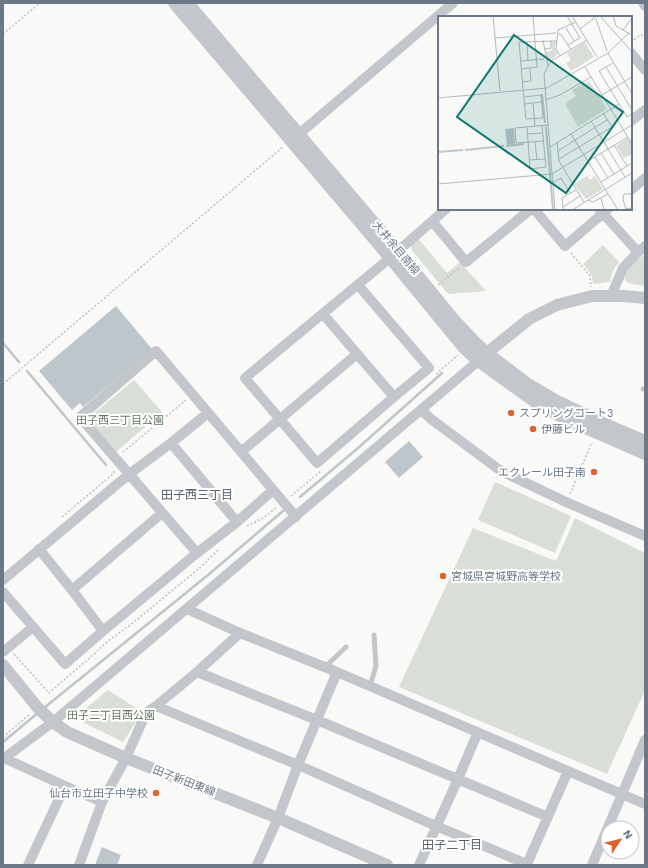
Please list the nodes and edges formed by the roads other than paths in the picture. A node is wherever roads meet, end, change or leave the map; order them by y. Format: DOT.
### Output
graph roads {
  1 [pos="174,3"];
  2 [pos="188,3"];
  3 [pos="453,3"];
  4 [pos="643,3"];
  5 [pos="645,6"];
  6 [pos="632,54"];
  7 [pos="645,70"];
  8 [pos="645,110"];
  9 [pos="632,120"];
  10 [pos="295,137"];
  11 [pos="645,178"];
  12 [pos="632,189"];
  13 [pos="445,210"];
  14 [pos="531,210"];
  15 [pos="533,210"];
  16 [pos="603,211"];
  17 [pos="432,221"];
  18 [pos="642,249"];
  19 [pos="394,254"];
  20 [pos="358,285"];
  21 [pos="611,296"];
  22 [pos="645,298"];
  23 [pos="323,314"];
  24 [pos="357,354"];
  25 [pos="483,357"];
  26 [pos="394,397"];
  27 [pos="421,410"];
  28 [pos="208,413"];
  29 [pos="280,418"];
  30 [pos="645,441"];
  31 [pos="171,442"];
  32 [pos="241,452"];
  33 [pos="645,454"];
  34 [pos="128,475"];
  35 [pos="273,490"];
  36 [pos="162,513"];
  37 [pos="296,517"];
  38 [pos="237,522"];
  39 [pos="645,536"];
  40 [pos="39,549"];
  41 [pos="197,553"];
  42 [pos="3,580"];
  43 [pos="72,590"];
  44 [pos="3,592"];
  45 [pos="187,609"];
  46 [pos="33,627"];
  47 [pos="103,631"];
  48 [pos="240,633"];
  49 [pos="374,635"];
  50 [pos="346,647"];
  51 [pos="3,652"];
  52 [pos="3,665"];
  53 [pos="325,667"];
  54 [pos="198,672"];
  55 [pos="337,672"];
  56 [pos="370,686"];
  57 [pos="156,706"];
  58 [pos="44,713"];
  59 [pos="317,720"];
  60 [pos="478,732"];
  61 [pos="645,740"];
  62 [pos="126,758"];
  63 [pos="4,759"];
  64 [pos="298,765"];
  65 [pos="568,771"];
  66 [pos="458,779"];
  67 [pos="65,786"];
  68 [pos="622,794"];
  69 [pos="102,802"];
  70 [pos="645,804"];
  71 [pos="548,817"];
  72 [pos="278,818"];
  73 [pos="436,826"];
  74 [pos="28,865"];
  75 [pos="79,865"];
  76 [pos="257,865"];
  77 [pos="387,865"];
  78 [pos="419,865"];
  79 [pos="592,865"];
  1 -- 10 [label="street"];
  2 -- 10 [label="street"];
  3 -- 10 [label="street"];
  4 -- 5 [label="street"];
  6 -- 7 [label="street"];
  8 -- 9 [label="street"];
  10 -- 19 [label="street"];
  11 -- 12 [label="street"];
  13 -- 17 [label="street"];
  14 -- 17 [label="street"];
  15 -- 16 [label="street"];
  16 -- 18 [label="street"];
  17 -- 19 [label="street"];
  18 -- 21 [label="street"];
  19 -- 20 [label="street"];
  19 -- 25 [label="street"];
  20 -- 23 [label="street"];
  20 -- 26 [label="street"];
  21 -- 22 [label="street"];
  21 -- 25 [label="street"];
  23 -- 24 [label="street"];
  23 -- 29 [label="street"];
  24 -- 26 [label="street"];
  24 -- 29 [label="street"];
  25 -- 27 [label="street"];
  25 -- 30 [label="street"];
  25 -- 33 [label="street"];
  26 -- 29 [label="street"];
  27 -- 37 [label="street"];
  27 -- 39 [label="street"];
  28 -- 31 [label="street"];
  28 -- 32 [label="street"];
  28 -- 34 [label="street"];
  29 -- 32 [label="street"];
  31 -- 34 [label="street"];
  31 -- 38 [label="street"];
  32 -- 35 [label="street"];
  34 -- 36 [label="street"];
  34 -- 40 [label="street"];
  35 -- 37 [label="street"];
  35 -- 38 [label="street"];
  36 -- 41 [label="street"];
  36 -- 43 [label="street"];
  37 -- 45 [label="street"];
  38 -- 41 [label="street"];
  40 -- 42 [label="street"];
  40 -- 43 [label="street"];
  41 -- 47 [label="street"];
  43 -- 47 [label="street"];
  44 -- 46 [label="street"];
  45 -- 48 [label="street"];
  45 -- 58 [label="street"];
  46 -- 47 [label="street"];
  46 -- 51 [label="street"];
  48 -- 53 [label="street"];
  48 -- 54 [label="street"];
  49 -- 56 [label="lane"];
  50 -- 53 [label="lane"];
  52 -- 58 [label="street, 田子新田東線"];
  53 -- 55 [label="street"];
  54 -- 57 [label="street"];
  54 -- 59 [label="street"];
  55 -- 56 [label="street"];
  55 -- 59 [label="street"];
  56 -- 60 [label="street"];
  57 -- 62 [label="street"];
  57 -- 64 [label="street"];
  58 -- 62 [label="street, 田子新田東線"];
  58 -- 63 [label="street"];
  59 -- 64 [label="street"];
  59 -- 66 [label="street"];
  60 -- 65 [label="street"];
  60 -- 66 [label="street"];
  61 -- 68 [label="street"];
  62 -- 69 [label="street"];
  62 -- 72 [label="street, 田子新田東線"];
  63 -- 67 [label="street"];
  64 -- 72 [label="street"];
  64 -- 73 [label="street"];
  65 -- 68 [label="street"];
  65 -- 71 [label="street"];
  66 -- 71 [label="street"];
  66 -- 73 [label="street"];
  67 -- 69 [label="street"];
  67 -- 74 [label="street"];
  68 -- 70 [label="street"];
  68 -- 79 [label="street"];
  69 -- 75 [label="street"];
  71 -- 73 [label="street"];
  72 -- 76 [label="street"];
  72 -- 77 [label="street, 田子新田東線"];
  73 -- 78 [label="street"];
}
